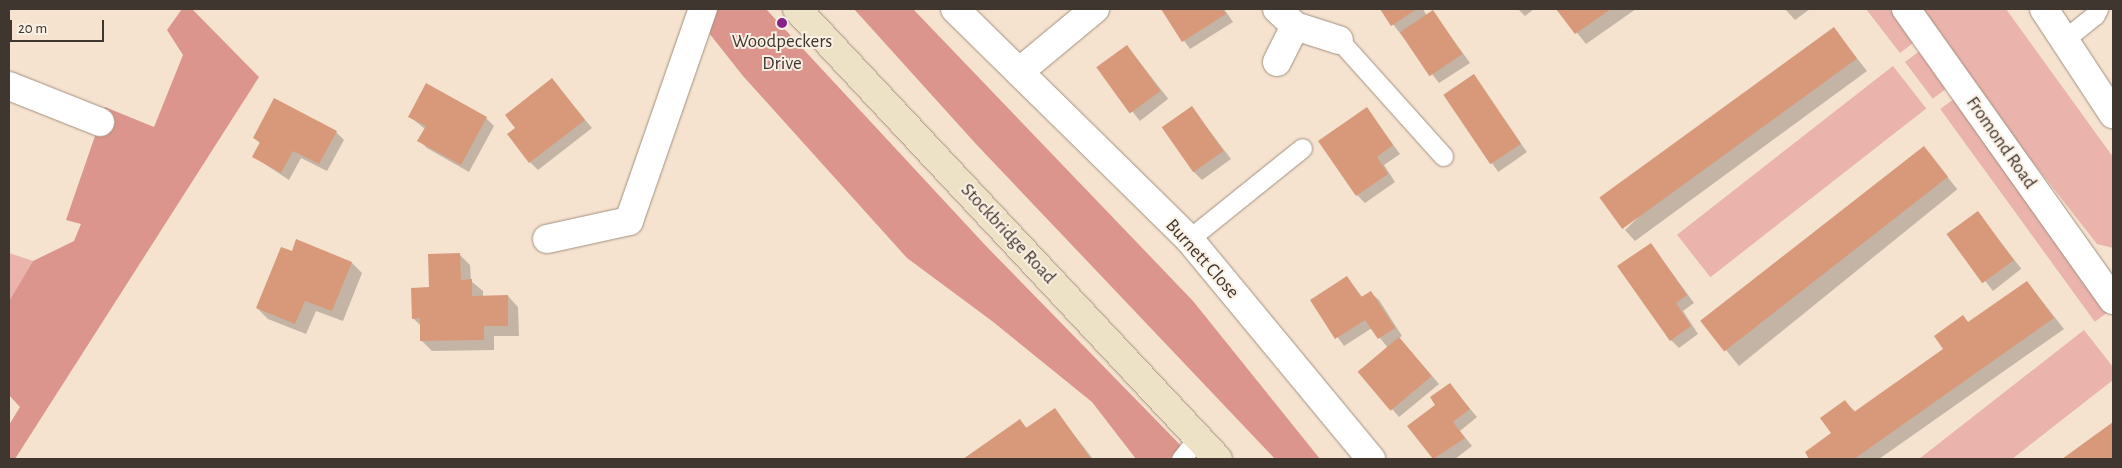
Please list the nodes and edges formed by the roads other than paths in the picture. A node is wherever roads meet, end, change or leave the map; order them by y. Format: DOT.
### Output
graph roads {
  1 [pos="703,9"];
  2 [pos="797,9"];
  3 [pos="955,9"];
  4 [pos="1095,9"];
  5 [pos="1906,9"];
  6 [pos="2044,9"];
  7 [pos="2098,9"];
  8 [pos="1286,17"];
  9 [pos="2065,38"];
  10 [pos="1339,40"];
  11 [pos="1277,62"];
  12 [pos="1019,72"];
  13 [pos="9,86"];
  14 [pos="2113,114"];
  15 [pos="100,122"];
  16 [pos="1302,148"];
  17 [pos="1443,156"];
  18 [pos="547,239"];
  19 [pos="1188,239"];
  20 [pos="2104,271"];
  21 [pos="2113,300"];
  22 [pos="1198,438"];
  23 [pos="1181,459"];
  24 [pos="1218,459"];
  25 [pos="1371,459"];
  1 -- 18 [label="street"];
  2 -- 22 [label="main road, Stockbridge Road"];
  3 -- 12 [label="street, Burnett Close"];
  4 -- 12 [label="street"];
  5 -- 20 [label="street, Fromond Road"];
  6 -- 9 [label="street"];
  7 -- 9 [label="lane"];
  8 -- 10 [label="street"];
  8 -- 11 [label="street"];
  9 -- 14 [label="street"];
  10 -- 17 [label="lane"];
  12 -- 19 [label="street, Burnett Close"];
  13 -- 15 [label="street"];
  16 -- 19 [label="lane"];
  19 -- 25 [label="street, Burnett Close"];
  20 -- 21 [label="street, Fromond Road"];
  22 -- 23 [label="lane"];
  22 -- 24 [label="main road, Stockbridge Road"];
}
